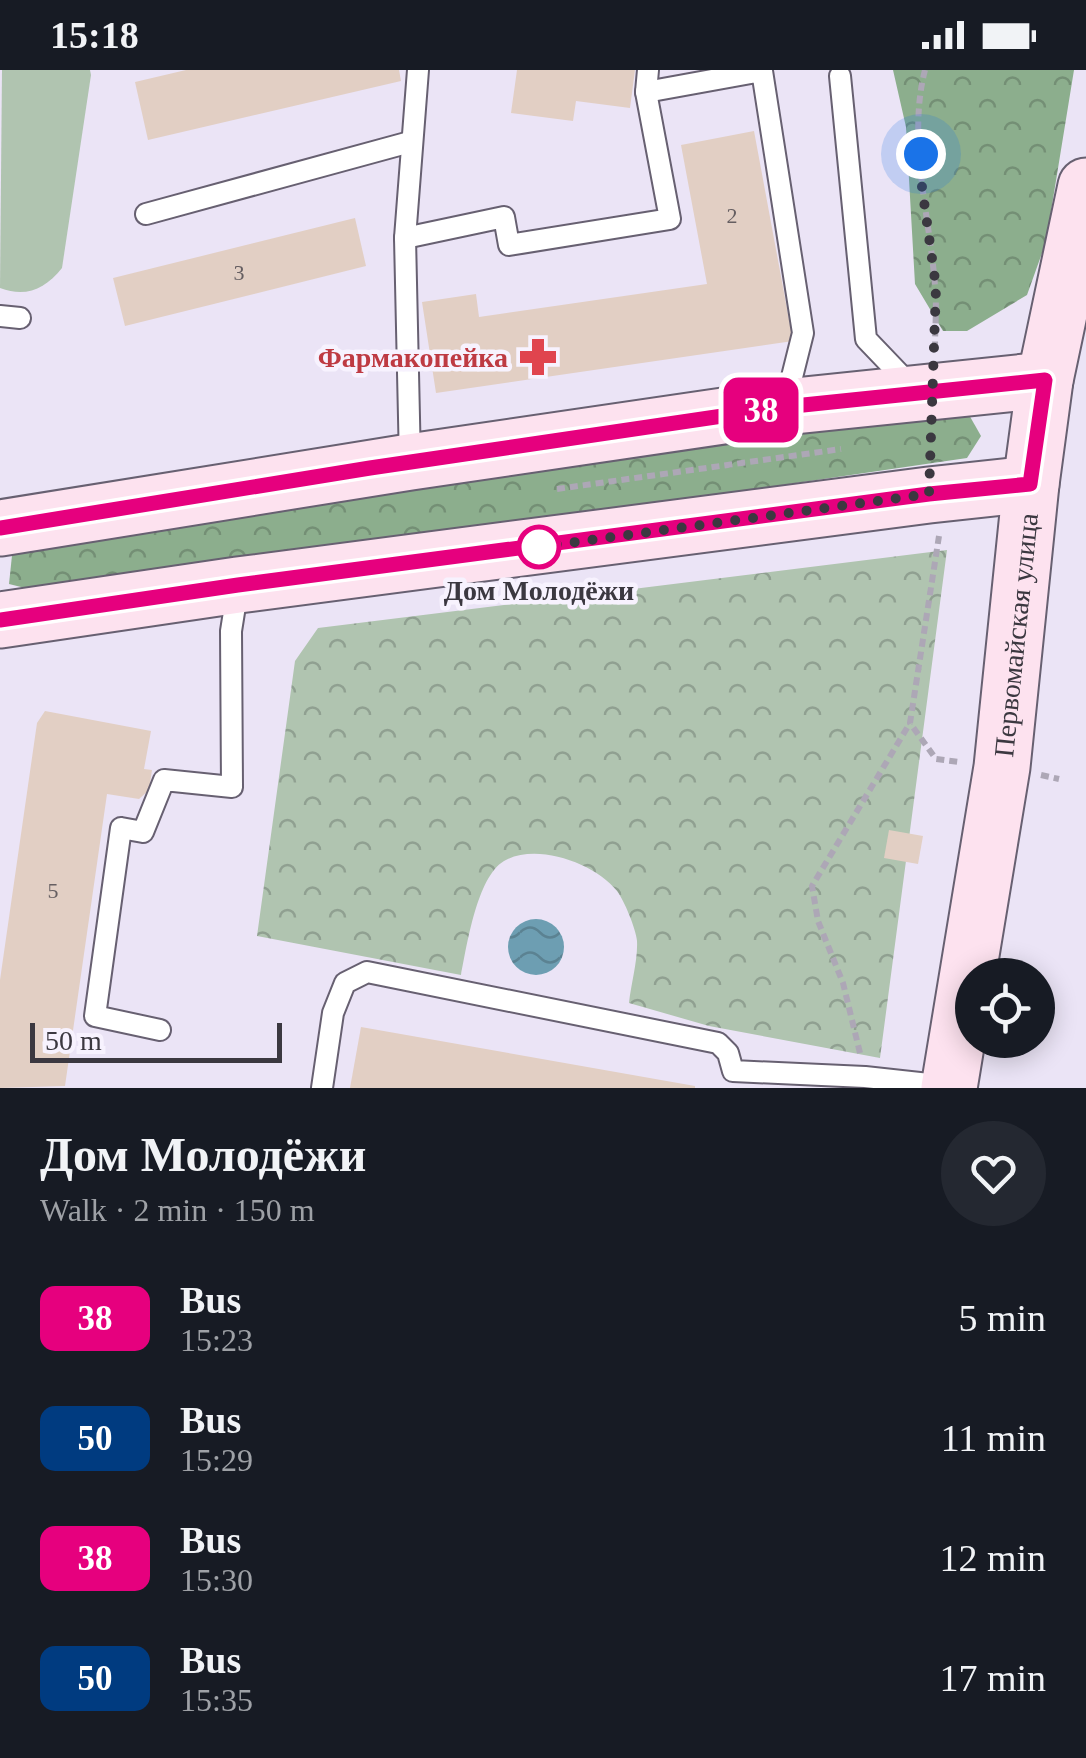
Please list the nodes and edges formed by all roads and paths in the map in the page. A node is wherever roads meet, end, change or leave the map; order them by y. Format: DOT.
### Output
graph roads {
  1 [pos="418,70"];
  2 [pos="648,70"];
  3 [pos="925,70"];
  4 [pos="840,76"];
  5 [pos="646,92"];
  6 [pos="410,142"];
  7 [pos="1086,186"];
  8 [pos="146,214"];
  9 [pos="404,238"];
  10 [pos="1045,380"];
  11 [pos="926,392"];
  12 [pos="784,407"];
  13 [pos="410,462"];
  14 [pos="1030,484"];
  15 [pos="0,528"];
  16 [pos="920,535"];
  17 [pos="238,585"];
  18 [pos="0,620"];
  19 [pos="910,723"];
  20 [pos="936,759"];
  21 [pos="160,1030"];
  22 [pos="866,1077"];
  23 [pos="732,1080"];
  24 [pos="949,1087"];
  25 [pos="322,1088"];
  1 -- 6 [label="lane"];
  2 -- 5 [label="lane"];
  3 -- 11 [label="path"];
  4 -- 11 [label="lane"];
  5 -- 9 [label="lane"];
  5 -- 12 [label="lane"];
  6 -- 8 [label="lane"];
  6 -- 9 [label="lane"];
  7 -- 10 [label="main road, Первомайская улица"];
  9 -- 13 [label="lane"];
  10 -- 11 [label="main road"];
  10 -- 14 [label="main road, Первомайская улица"];
  11 -- 12 [label="main road"];
  12 -- 13 [label="main road"];
  13 -- 15 [label="main road"];
  14 -- 17 [label="main road"];
  14 -- 24 [label="main road, Первомайская улица"];
  16 -- 19 [label="path"];
  17 -- 18 [label="main road"];
  17 -- 21 [label="lane"];
  19 -- 20 [label="path"];
  19 -- 22 [label="path"];
  22 -- 23 [label="lane"];
  22 -- 24 [label="lane"];
  23 -- 25 [label="lane"];
}
